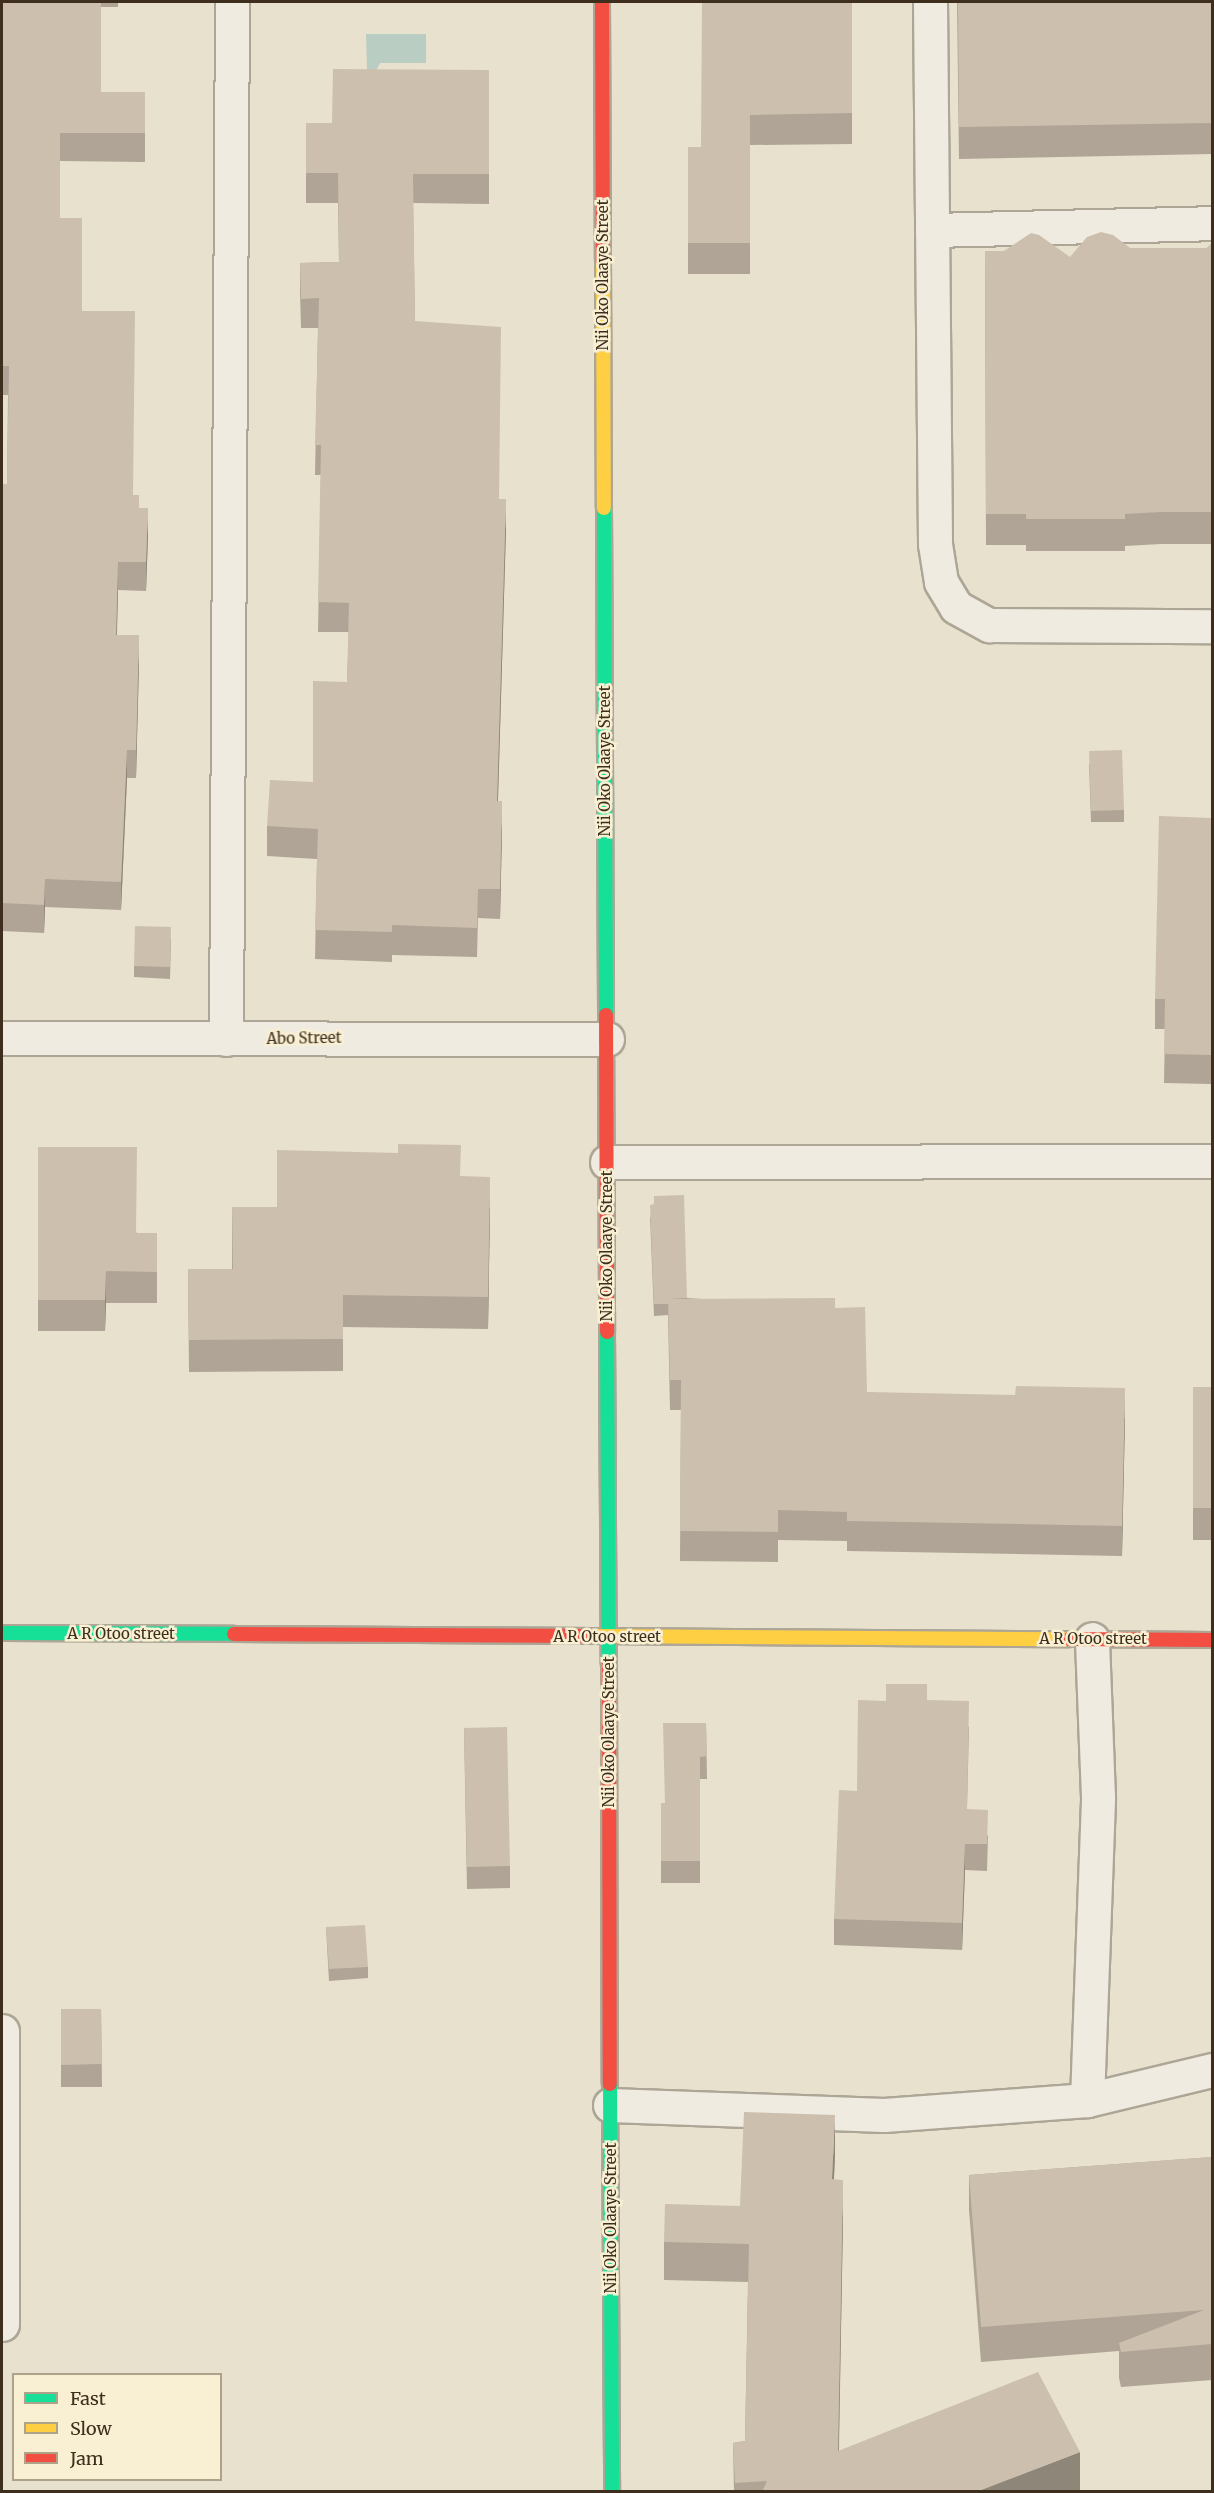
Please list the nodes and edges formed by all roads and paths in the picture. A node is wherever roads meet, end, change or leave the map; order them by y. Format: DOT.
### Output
graph roads {
  1 [pos="232,2"];
  2 [pos="602,2"];
  3 [pos="930,2"];
  4 [pos="1212,223"];
  5 [pos="932,230"];
  6 [pos="1212,626"];
  7 [pos="2,1038"];
  8 [pos="226,1039"];
  9 [pos="607,1040"];
  10 [pos="1212,1161"];
  11 [pos="607,1162"];
  12 [pos="2,1633"];
  13 [pos="609,1636"];
  14 [pos="1092,1639"];
  15 [pos="1212,1640"];
  16 [pos="2,2031"];
  17 [pos="1212,2070"];
  18 [pos="1087,2100"];
  19 [pos="610,2105"];
  20 [pos="2,2324"];
  21 [pos="612,2492"];
  1 -- 8 [label="street"];
  2 -- 9 [label="street, Nii Oko Olaaye Street"];
  3 -- 5 [label="street"];
  4 -- 5 [label="street"];
  5 -- 6 [label="street"];
  7 -- 8 [label="street, Abo Street"];
  8 -- 9 [label="street, Abo Street"];
  9 -- 11 [label="street, Nii Oko Olaaye Street"];
  10 -- 11 [label="street"];
  11 -- 13 [label="street, Nii Oko Olaaye Street"];
  12 -- 13 [label="street, A R Otoo street"];
  13 -- 14 [label="street, A R Otoo street"];
  13 -- 19 [label="street, Nii Oko Olaaye Street"];
  14 -- 15 [label="street, A R Otoo street"];
  14 -- 18 [label="street"];
  16 -- 20 [label="street"];
  17 -- 18 [label="street"];
  18 -- 19 [label="street"];
  19 -- 21 [label="street, Nii Oko Olaaye Street"];
}
